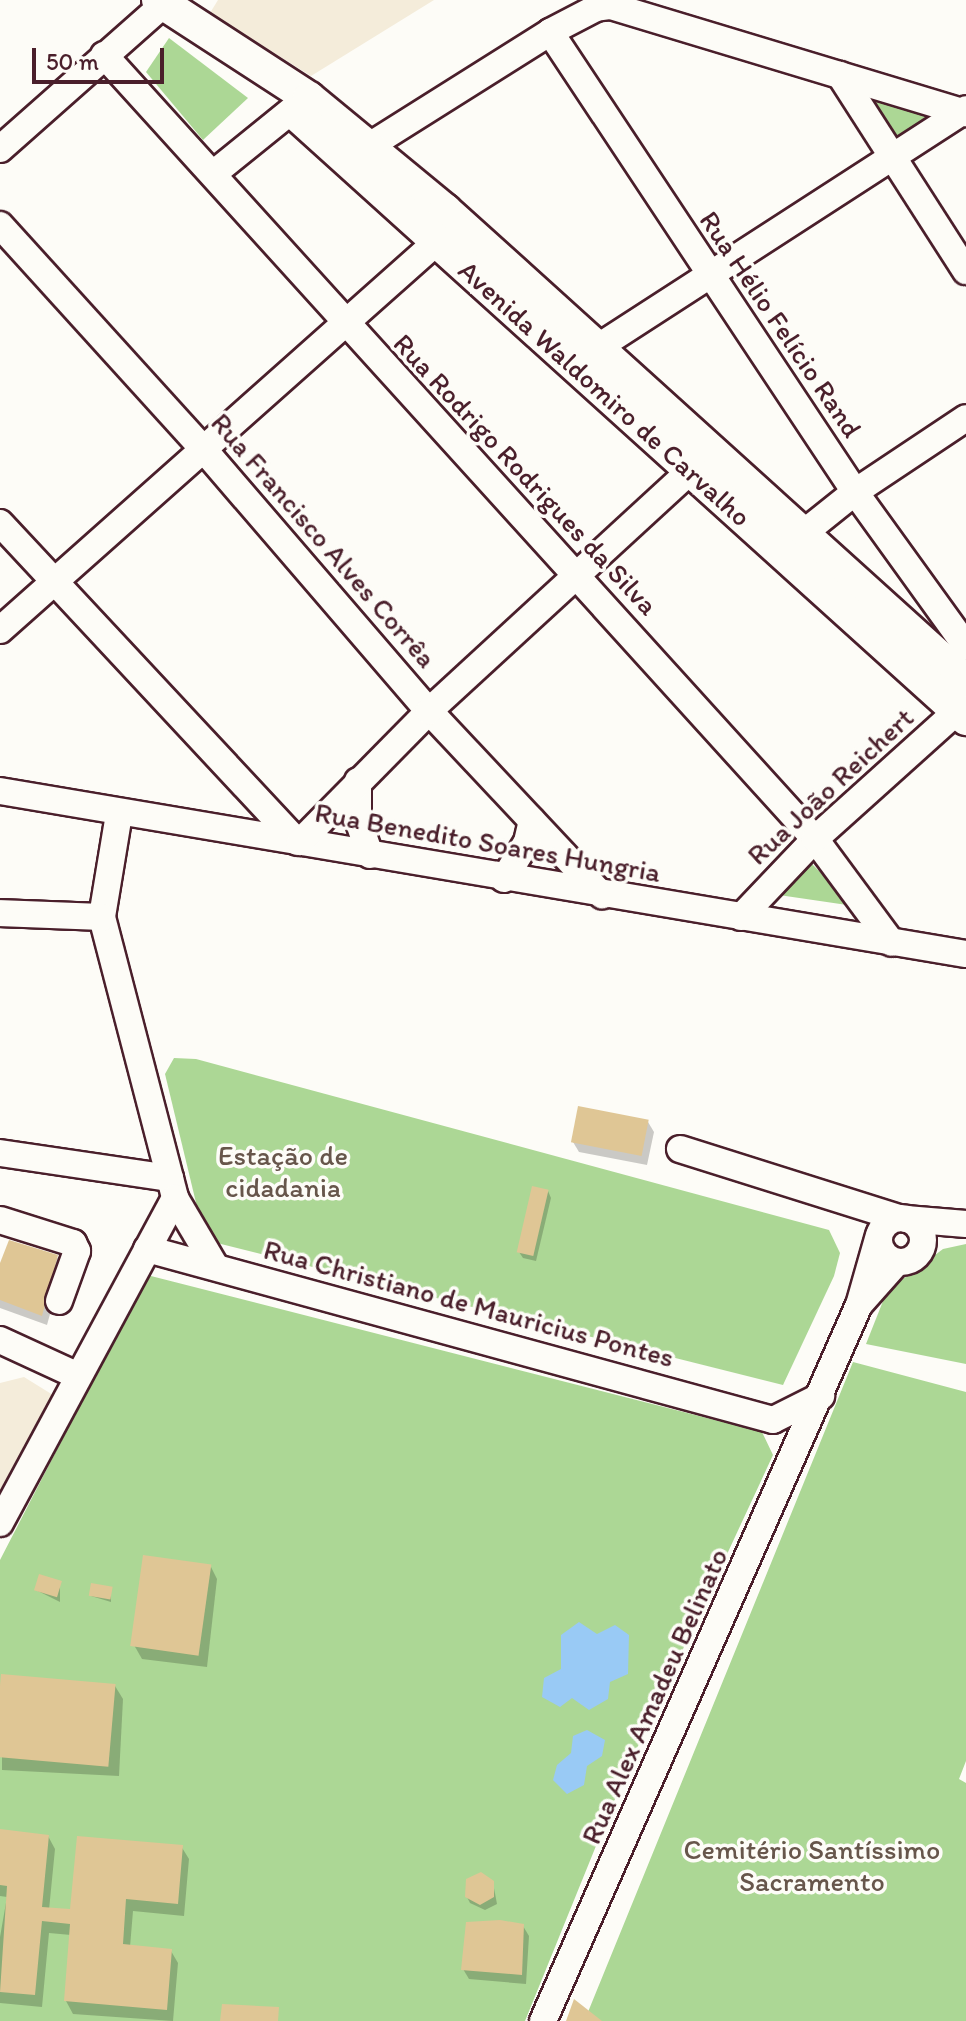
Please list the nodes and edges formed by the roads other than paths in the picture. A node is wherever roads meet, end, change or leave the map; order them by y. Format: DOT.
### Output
graph roads {
  1 [pos="161,2"];
  2 [pos="550,32"];
  3 [pos="104,55"];
  4 [pos="248,62"];
  5 [pos="840,75"];
  6 [pos="292,110"];
  7 [pos="964,111"];
  8 [pos="0,149"];
  9 [pos="358,154"];
  10 [pos="893,157"];
  11 [pos="213,174"];
  12 [pos="0,225"];
  13 [pos="448,232"];
  14 [pos="966,271"];
  15 [pos="711,277"];
  16 [pos="347,326"];
  17 [pos="584,355"];
  18 [pos="966,418"];
  19 [pos="205,451"];
  20 [pos="701,461"];
  21 [pos="855,492"];
  22 [pos="0,523"];
  23 [pos="792,543"];
  24 [pos="577,575"];
  25 [pos="55,586"];
  26 [pos="0,630"];
  27 [pos="966,646"];
  28 [pos="964,704"];
  29 [pos="429,711"];
  30 [pos="240,781"];
  31 [pos="358,781"];
  32 [pos="0,791"];
  33 [pos="119,814"];
  34 [pos="532,821"];
  35 [pos="225,829"];
  36 [pos="815,839"];
  37 [pos="299,842"];
  38 [pos="370,855"];
  39 [pos="504,879"];
  40 [pos="602,895"];
  41 [pos="0,913"];
  42 [pos="102,917"];
  43 [pos="741,917"];
  44 [pos="892,943"];
  45 [pos="966,954"];
  46 [pos="680,1149"];
  47 [pos="0,1153"];
  48 [pos="172,1188"];
  49 [pos="0,1220"];
  50 [pos="895,1224"];
  51 [pos="966,1224"];
  52 [pos="966,1231"];
  53 [pos="922,1247"];
  54 [pos="147,1249"];
  55 [pos="897,1262"];
  56 [pos="215,1266"];
  57 [pos="59,1301"];
  58 [pos="859,1305"];
  59 [pos="0,1340"];
  60 [pos="76,1375"];
  61 [pos="821,1396"];
  62 [pos="773,1420"];
  63 [pos="792,1465"];
  64 [pos="0,1523"];
  65 [pos="543,2021"];
  1 -- 3 [label="street"];
  1 -- 4 [label="main road, Avenida Waldomiro de Carvalho"];
  2 -- 5 [label="street"];
  2 -- 9 [label="street"];
  2 -- 15 [label="street, Rua Hélio Felício Rand"];
  3 -- 8 [label="street"];
  3 -- 11 [label="street, Rua Rodrigo Rodrigues da Silva"];
  4 -- 6 [label="main road, Avenida Waldomiro de Carvalho"];
  4 -- 9 [label="main road, Avenida Waldomiro de Carvalho"];
  5 -- 7 [label="street"];
  5 -- 10 [label="street"];
  6 -- 9 [label="main road, Avenida Waldomiro de Carvalho"];
  6 -- 11 [label="street"];
  7 -- 10 [label="street"];
  9 -- 13 [label="main road, Avenida Waldomiro de Carvalho"];
  10 -- 14 [label="street"];
  10 -- 15 [label="street"];
  11 -- 16 [label="street, Rua Rodrigo Rodrigues da Silva"];
  12 -- 19 [label="street, Rua Francisco Alves Corrêa"];
  13 -- 16 [label="street"];
  13 -- 17 [label="main road, Avenida Waldomiro de Carvalho"];
  15 -- 17 [label="street"];
  15 -- 21 [label="street, Rua Hélio Felício Rand"];
  16 -- 19 [label="street"];
  16 -- 24 [label="street, Rua Rodrigo Rodrigues da Silva"];
  17 -- 20 [label="main road, Avenida Waldomiro de Carvalho"];
  18 -- 21 [label="street"];
  19 -- 25 [label="street"];
  19 -- 29 [label="street, Rua Francisco Alves Corrêa"];
  20 -- 23 [label="main road, Avenida Waldomiro de Carvalho"];
  20 -- 24 [label="street"];
  21 -- 23 [label="street"];
  21 -- 27 [label="street, Rua Hélio Felício Rand"];
  22 -- 25 [label="street"];
  23 -- 28 [label="main road, Avenida Waldomiro de Carvalho"];
  24 -- 29 [label="street"];
  24 -- 36 [label="street, Rua Rodrigo Rodrigues da Silva"];
  25 -- 26 [label="street"];
  25 -- 30 [label="street"];
  28 -- 36 [label="street, Rua João Reichert"];
  29 -- 31 [label="street"];
  29 -- 34 [label="street, Rua Francisco Alves Corrêa"];
  30 -- 35 [label="street"];
  30 -- 37 [label="street"];
  31 -- 37 [label="street"];
  31 -- 38 [label="street"];
  32 -- 33 [label="street, Rua Benedito Soares Hungria"];
  33 -- 35 [label="street, Rua Benedito Soares Hungria"];
  33 -- 42 [label="street"];
  34 -- 39 [label="street"];
  34 -- 40 [label="street, Rua Francisco Alves Corrêa"];
  35 -- 37 [label="street, Rua Benedito Soares Hungria"];
  36 -- 43 [label="street, Rua João Reichert"];
  36 -- 44 [label="street, Rua Rodrigo Rodrigues da Silva"];
  37 -- 38 [label="street, Rua Benedito Soares Hungria"];
  38 -- 39 [label="street, Rua Benedito Soares Hungria"];
  39 -- 40 [label="street, Rua Benedito Soares Hungria"];
  40 -- 43 [label="street, Rua Benedito Soares Hungria"];
  41 -- 42 [label="street"];
  42 -- 48 [label="street"];
  43 -- 44 [label="street, Rua Benedito Soares Hungria"];
  44 -- 45 [label="street, Rua Benedito Soares Hungria"];
  46 -- 50 [label="street"];
  47 -- 48 [label="street"];
  48 -- 54 [label="street"];
  48 -- 56 [label="street"];
  49 -- 57 [label="street"];
  50 -- 51 [label="street"];
  50 -- 53 [label="street"];
  50 -- 55 [label="street"];
  50 -- 58 [label="street"];
  52 -- 53 [label="street"];
  53 -- 55 [label="street"];
  54 -- 56 [label="street, Rua Christiano de Mauricius Pontes"];
  54 -- 60 [label="street"];
  55 -- 58 [label="street"];
  56 -- 62 [label="street, Rua Christiano de Mauricius Pontes"];
  58 -- 61 [label="street, Rua Alex Amadeu Belinato"];
  59 -- 60 [label="street"];
  60 -- 64 [label="street"];
  61 -- 62 [label="street"];
  61 -- 63 [label="street, Rua Alex Amadeu Belinato"];
  62 -- 63 [label="street"];
  63 -- 65 [label="street, Rua Alex Amadeu Belinato"];
}
